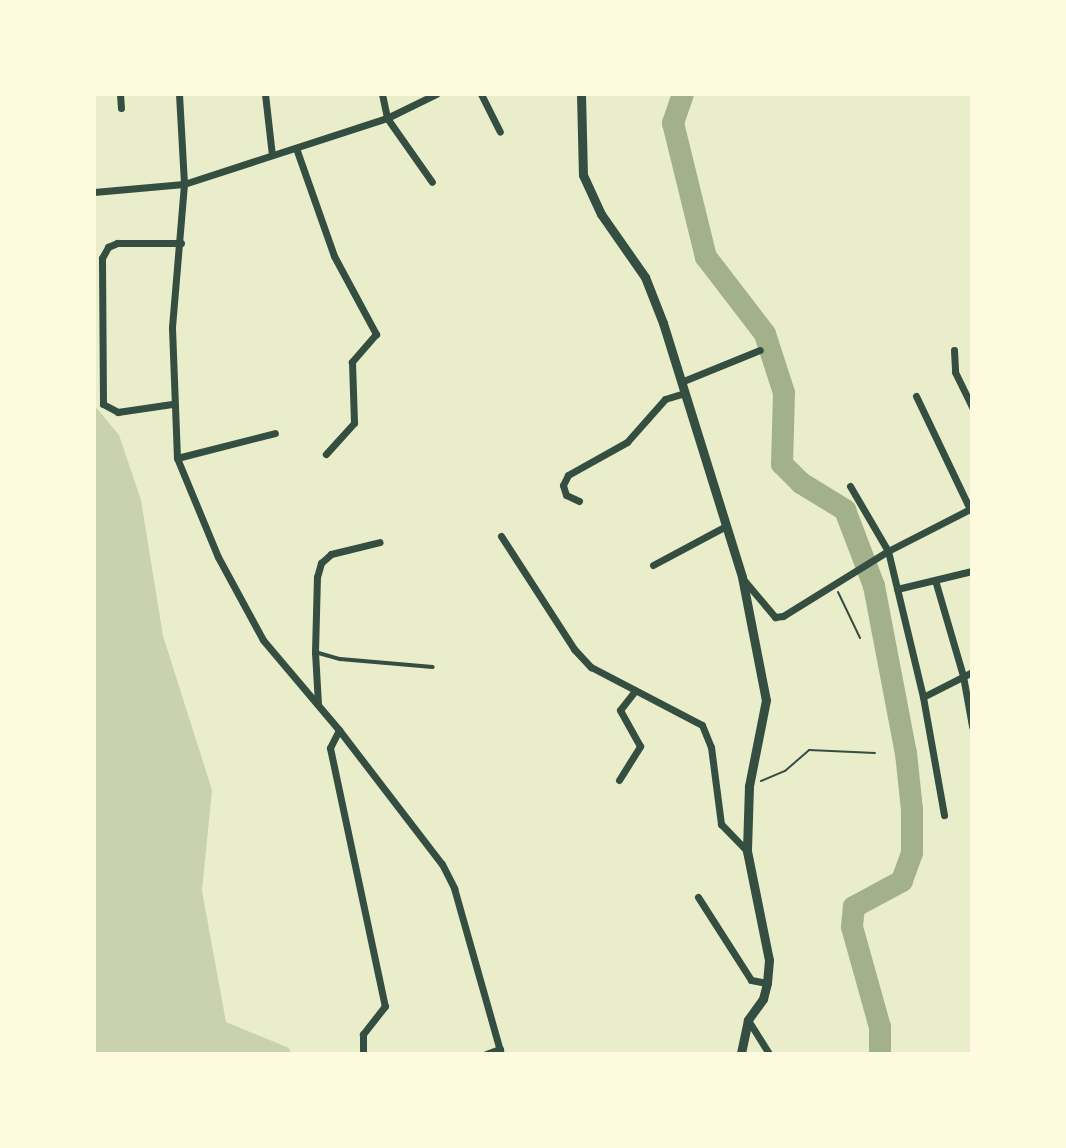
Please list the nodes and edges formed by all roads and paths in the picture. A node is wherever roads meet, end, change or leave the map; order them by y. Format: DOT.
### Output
graph roads {
  1 [pos="120,94"];
  2 [pos="179,94"];
  3 [pos="265,94"];
  4 [pos="382,94"];
  5 [pos="436,94"];
  6 [pos="481,94"];
  7 [pos="581,94"];
  8 [pos="121,108"];
  9 [pos="387,118"];
  10 [pos="500,132"];
  11 [pos="296,148"];
  12 [pos="272,155"];
  13 [pos="432,182"];
  14 [pos="184,184"];
  15 [pos="94,192"];
  16 [pos="181,243"];
  17 [pos="760,350"];
  18 [pos="954,350"];
  19 [pos="683,388"];
  20 [pos="916,396"];
  21 [pos="172,404"];
  22 [pos="972,407"];
  23 [pos="275,433"];
  24 [pos="326,454"];
  25 [pos="177,458"];
  26 [pos="850,486"];
  27 [pos="579,501"];
  28 [pos="971,508"];
  29 [pos="726,526"];
  30 [pos="501,536"];
  31 [pos="380,542"];
  32 [pos="890,550"];
  33 [pos="653,565"];
  34 [pos="972,571"];
  35 [pos="742,577"];
  36 [pos="935,580"];
  37 [pos="834,584"];
  38 [pos="897,589"];
  39 [pos="860,638"];
  40 [pos="315,652"];
  41 [pos="433,667"];
  42 [pos="972,672"];
  43 [pos="963,676"];
  44 [pos="635,691"];
  45 [pos="923,697"];
  46 [pos="318,704"];
  47 [pos="972,726"];
  48 [pos="339,730"];
  49 [pos="875,753"];
  50 [pos="619,780"];
  51 [pos="749,786"];
  52 [pos="944,815"];
  53 [pos="747,851"];
  54 [pos="698,897"];
  55 [pos="767,983"];
  56 [pos="748,1020"];
  57 [pos="500,1051"];
  58 [pos="363,1054"];
  59 [pos="486,1054"];
  60 [pos="741,1054"];
  61 [pos="769,1054"];
  1 -- 8 [label="street"];
  2 -- 14 [label="street"];
  3 -- 12 [label="street"];
  4 -- 9 [label="street"];
  5 -- 9 [label="street"];
  6 -- 10 [label="street"];
  7 -- 19 [label="street"];
  9 -- 11 [label="street"];
  9 -- 13 [label="street"];
  11 -- 12 [label="street"];
  11 -- 24 [label="street"];
  12 -- 14 [label="street"];
  14 -- 15 [label="street"];
  14 -- 16 [label="street"];
  16 -- 21 [label="street"];
  16 -- 21 [label="street"];
  17 -- 19 [label="street"];
  18 -- 22 [label="street"];
  19 -- 27 [label="street"];
  19 -- 29 [label="street"];
  20 -- 28 [label="street"];
  21 -- 25 [label="street"];
  23 -- 25 [label="street"];
  25 -- 46 [label="street"];
  26 -- 32 [label="street"];
  28 -- 32 [label="street"];
  29 -- 33 [label="street"];
  29 -- 35 [label="street"];
  30 -- 44 [label="street"];
  31 -- 40 [label="street"];
  32 -- 37 [label="street"];
  32 -- 38 [label="street"];
  34 -- 36 [label="street"];
  35 -- 37 [label="street"];
  35 -- 51 [label="street"];
  36 -- 38 [label="street"];
  36 -- 43 [label="street"];
  37 -- 39 [label="path"];
  38 -- 45 [label="street"];
  40 -- 41 [label="lane"];
  40 -- 46 [label="street"];
  42 -- 43 [label="street"];
  43 -- 45 [label="street"];
  43 -- 47 [label="street"];
  44 -- 50 [label="street"];
  44 -- 53 [label="street"];
  45 -- 52 [label="street"];
  46 -- 48 [label="street"];
  48 -- 57 [label="street"];
  48 -- 58 [label="street"];
  49 -- 51 [label="path"];
  51 -- 53 [label="street"];
  53 -- 55 [label="street"];
  54 -- 55 [label="street"];
  55 -- 56 [label="street"];
  56 -- 60 [label="street"];
  56 -- 61 [label="street"];
  57 -- 59 [label="street"];
}
